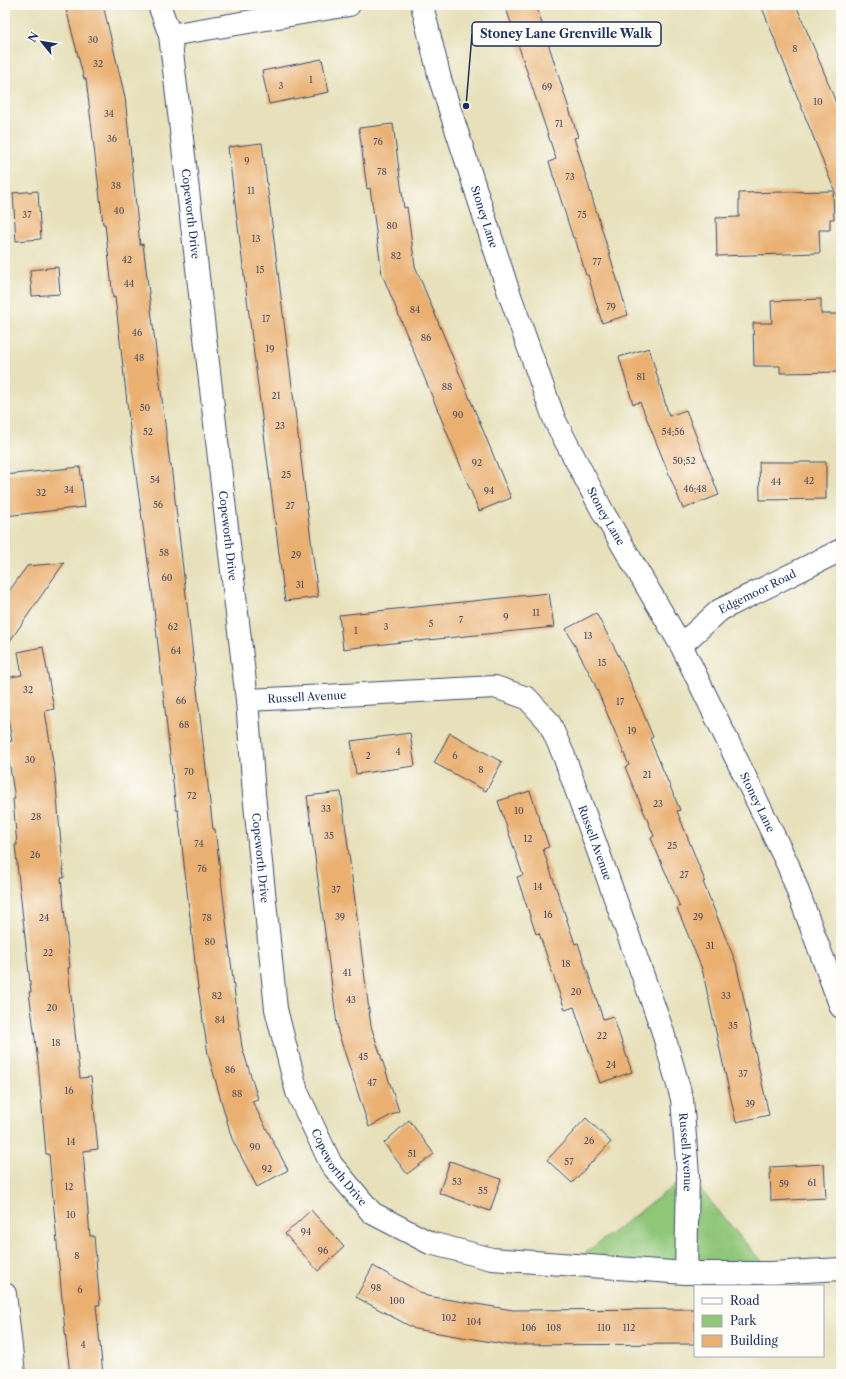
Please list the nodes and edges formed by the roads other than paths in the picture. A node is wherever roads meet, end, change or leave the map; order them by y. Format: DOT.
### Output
graph roads {
  1 [pos="159,5"];
  2 [pos="349,5"];
  3 [pos="422,5"];
  4 [pos="170,35"];
  5 [pos="841,550"];
  6 [pos="681,644"];
  7 [pos="247,700"];
  8 [pos="841,1007"];
  9 [pos="841,1269"];
  10 [pos="686,1273"];
  11 [pos="5,1294"];
  12 [pos="14,1374"];
  1 -- 4 [label="street, Copeworth Drive"];
  2 -- 4 [label="street"];
  3 -- 6 [label="street, Stoney Lane"];
  4 -- 7 [label="street, Copeworth Drive"];
  5 -- 6 [label="street, Edgemoor Road"];
  6 -- 8 [label="street, Stoney Lane"];
  7 -- 10 [label="street, Copeworth Drive"];
  7 -- 10 [label="street, Russell Avenue"];
  9 -- 10 [label="street, Copeworth Drive"];
  11 -- 12 [label="street"];
}
